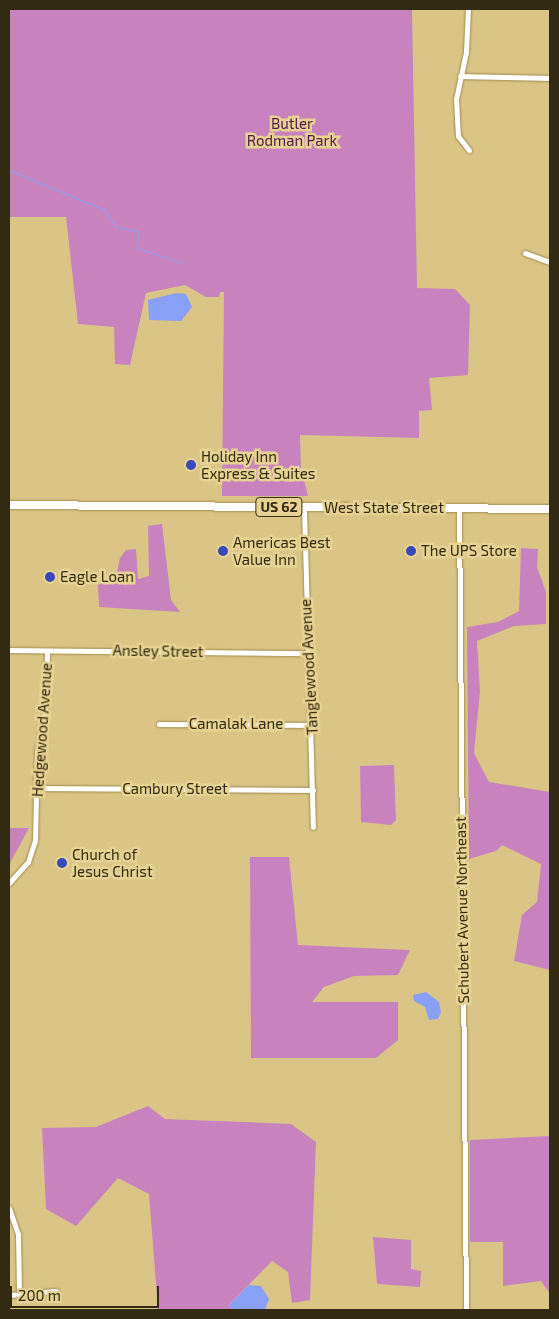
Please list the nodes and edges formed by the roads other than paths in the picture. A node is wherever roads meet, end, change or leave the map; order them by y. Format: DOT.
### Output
graph roads {
  1 [pos="468,9"];
  2 [pos="460,76"];
  3 [pos="550,78"];
  4 [pos="469,150"];
  5 [pos="525,253"];
  6 [pos="550,262"];
  7 [pos="9,505"];
  8 [pos="304,508"];
  9 [pos="459,509"];
  10 [pos="550,509"];
  11 [pos="9,650"];
  12 [pos="47,651"];
  13 [pos="308,653"];
  14 [pos="159,724"];
  15 [pos="312,725"];
  16 [pos="37,788"];
  17 [pos="313,790"];
  18 [pos="313,827"];
  19 [pos="9,883"];
  20 [pos="9,1208"];
  21 [pos="56,1291"];
  22 [pos="9,1294"];
  23 [pos="19,1294"];
  24 [pos="466,1310"];
  1 -- 2 [label="street"];
  2 -- 3 [label="street"];
  2 -- 4 [label="street"];
  5 -- 6 [label="street"];
  7 -- 8 [label="highway, West State Street / US 62"];
  8 -- 9 [label="highway, West State Street / US 62"];
  8 -- 13 [label="street, Tanglewood Avenue"];
  9 -- 10 [label="highway, West State Street / US 62"];
  9 -- 24 [label="street, Schubert Avenue Northeast"];
  11 -- 12 [label="street, Ansley Street"];
  12 -- 13 [label="street, Ansley Street"];
  12 -- 16 [label="street, Hedgewood Avenue"];
  13 -- 15 [label="street, Tanglewood Avenue"];
  14 -- 15 [label="street, Camalak Lane"];
  15 -- 17 [label="street, Tanglewood Avenue"];
  16 -- 17 [label="street, Cambury Street"];
  16 -- 19 [label="street, Hedgewood Avenue"];
  17 -- 18 [label="street, Tanglewood Avenue"];
  20 -- 23 [label="street"];
  21 -- 23 [label="street"];
  22 -- 23 [label="street"];
}
